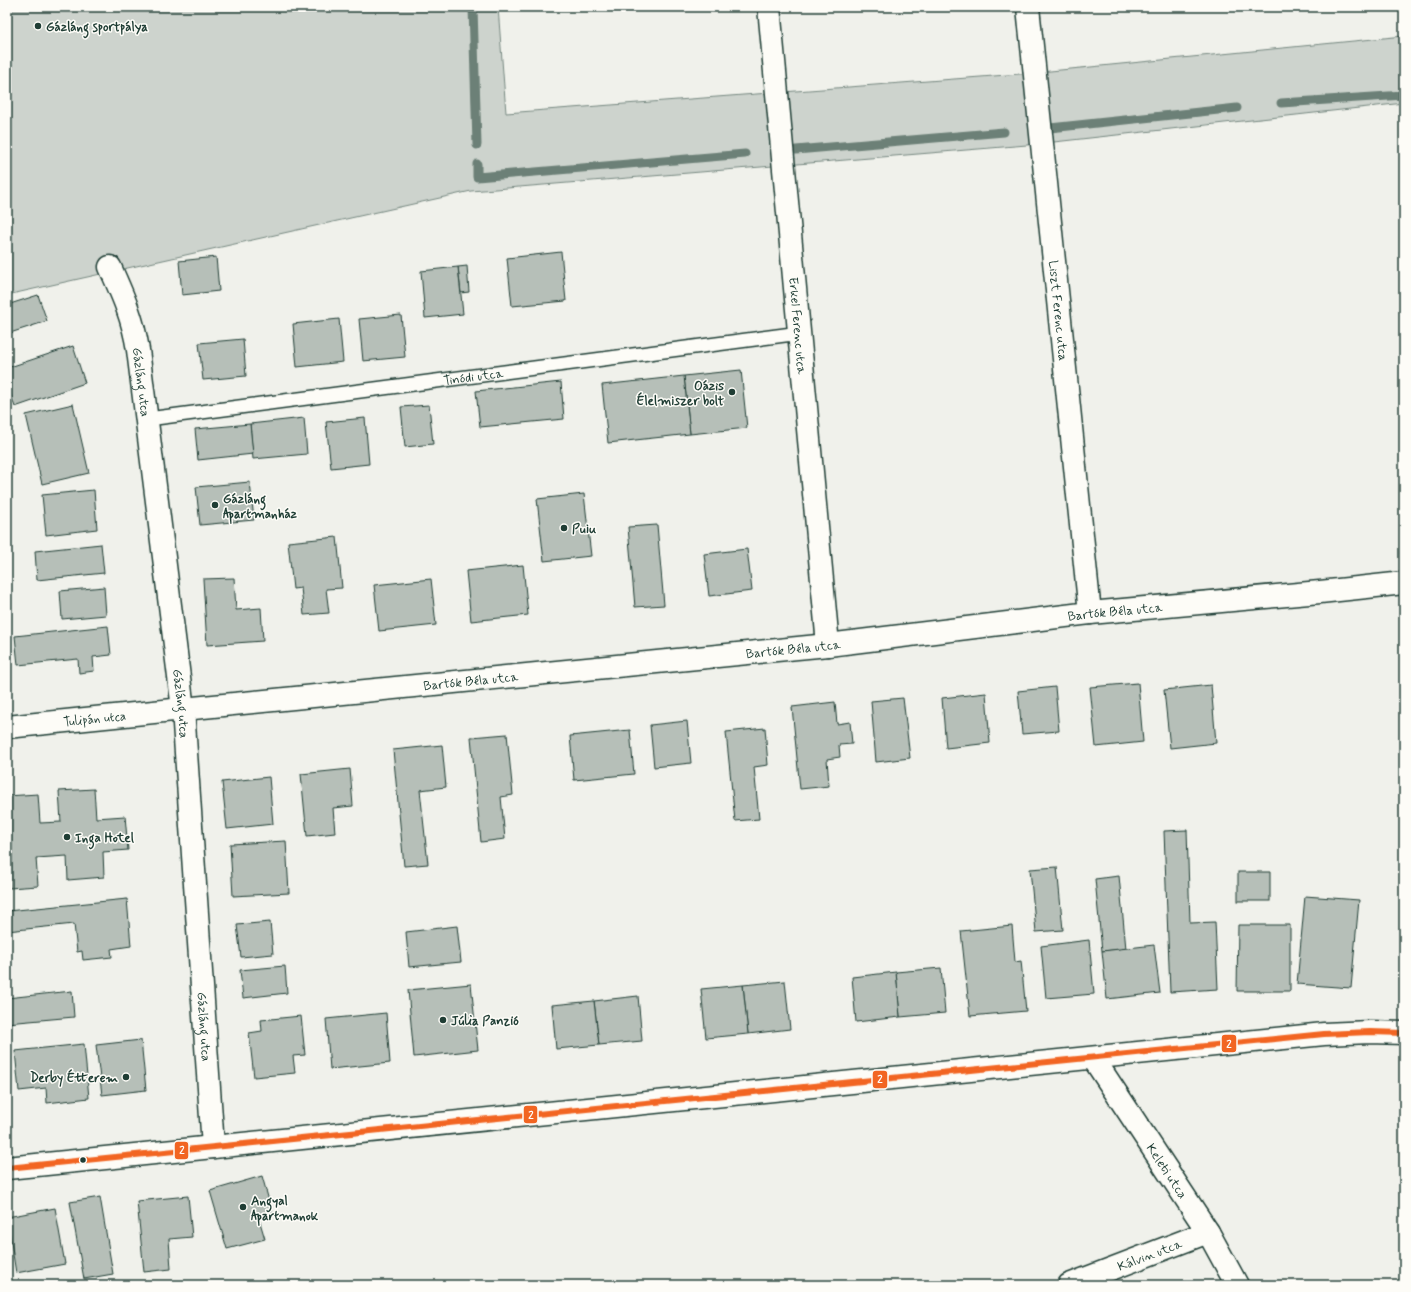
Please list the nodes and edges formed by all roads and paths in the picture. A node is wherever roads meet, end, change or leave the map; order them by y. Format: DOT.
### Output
graph roads {
  1 [pos="769,7"];
  2 [pos="1028,7"];
  3 [pos="110,267"];
  4 [pos="800,333"];
  5 [pos="148,419"];
  6 [pos="1404,583"];
  7 [pos="1090,613"];
  8 [pos="828,645"];
  9 [pos="182,708"];
  10 [pos="7,728"];
  11 [pos="1404,1033"];
  12 [pos="1093,1058"];
  13 [pos="213,1147"];
  14 [pos="7,1168"];
  15 [pos="1208,1232"];
  16 [pos="1069,1285"];
  17 [pos="1238,1285"];
  1 -- 4 [label="street, Erkel Ferenc utca"];
  2 -- 7 [label="street, Liszt Ferenc utca"];
  3 -- 5 [label="street, Gázláng utca"];
  4 -- 5 [label="lane, Tinódi utca"];
  4 -- 8 [label="street, Erkel Ferenc utca"];
  5 -- 9 [label="street, Gázláng utca"];
  6 -- 7 [label="street, Bartók Béla utca"];
  7 -- 8 [label="street, Bartók Béla utca"];
  8 -- 9 [label="street, Bartók Béla utca"];
  9 -- 10 [label="street, Tulipán utca"];
  9 -- 13 [label="street, Gázláng utca"];
  11 -- 12 [label="street"];
  12 -- 13 [label="street"];
  12 -- 15 [label="street, Keleti utca"];
  13 -- 14 [label="street"];
  15 -- 16 [label="street, Kálvin utca"];
  15 -- 17 [label="street, Keleti utca"];
}
